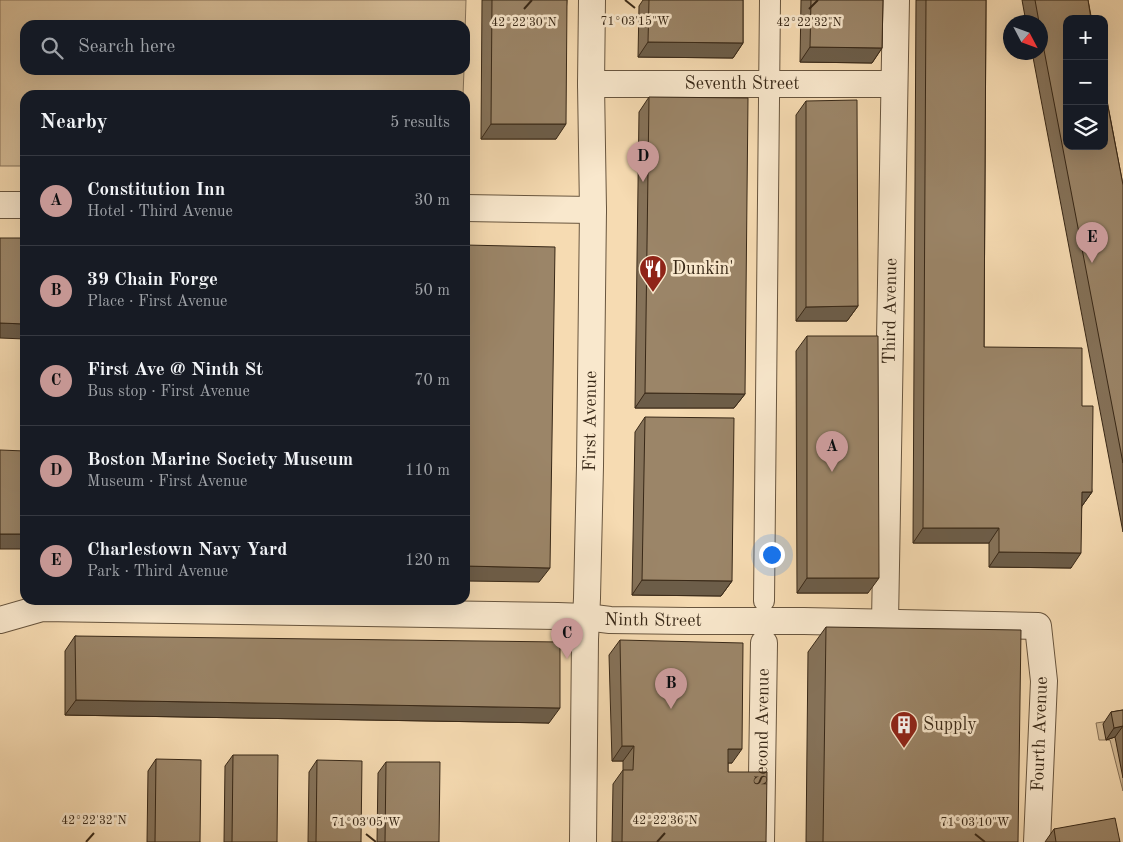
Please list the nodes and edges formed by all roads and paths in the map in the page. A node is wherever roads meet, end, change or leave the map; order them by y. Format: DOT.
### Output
graph roads {
  1 [pos="592,0"];
  2 [pos="770,0"];
  3 [pos="896,0"];
  4 [pos="591,84"];
  5 [pos="894,84"];
  6 [pos="768,96"];
  7 [pos="0,205"];
  8 [pos="20,205"];
  9 [pos="470,208"];
  10 [pos="593,210"];
  11 [pos="764,601"];
  12 [pos="586,617"];
  13 [pos="0,620"];
  14 [pos="885,622"];
  15 [pos="1038,626"];
  16 [pos="764,643"];
  17 [pos="582,842"];
  18 [pos="761,842"];
  19 [pos="1037,842"];
  1 -- 4 [label="street, First Avenue"];
  2 -- 6 [label="street"];
  3 -- 5 [label="street, Third Avenue"];
  4 -- 6 [label="street, Seventh Street"];
  4 -- 10 [label="street, First Avenue"];
  5 -- 6 [label="street, Seventh Street"];
  5 -- 14 [label="street, Third Avenue"];
  6 -- 11 [label="street"];
  7 -- 8 [label="street"];
  9 -- 10 [label="street"];
  10 -- 12 [label="street, First Avenue"];
  12 -- 13 [label="street, Ninth Street"];
  12 -- 14 [label="street, Ninth Street"];
  12 -- 17 [label="street, First Avenue"];
  14 -- 15 [label="street, Ninth Street"];
  15 -- 19 [label="street, Fourth Avenue"];
  16 -- 18 [label="street, Second Avenue"];
}
